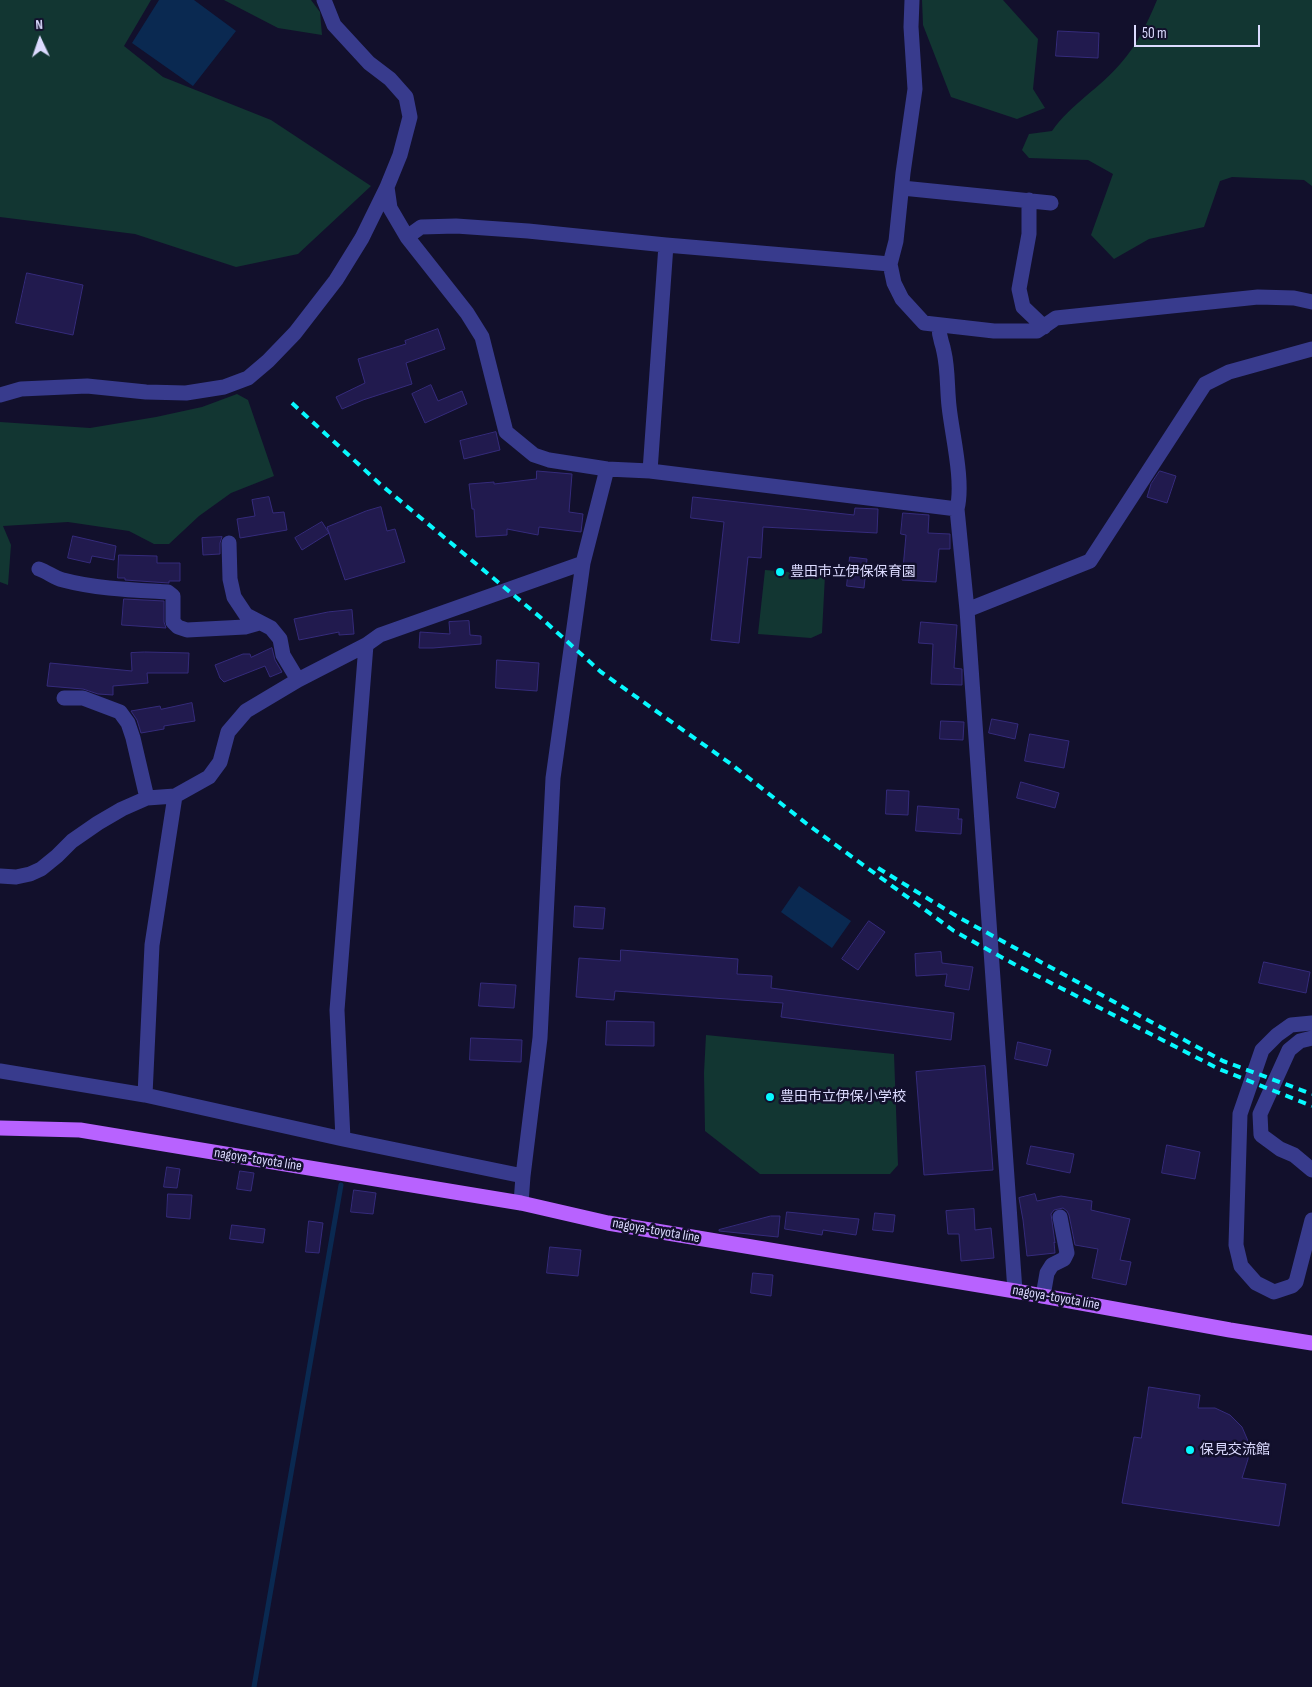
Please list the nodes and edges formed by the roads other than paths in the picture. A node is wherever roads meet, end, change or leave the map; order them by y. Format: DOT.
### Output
graph roads {
  1 [pos="324,0"];
  2 [pos="912,0"];
  3 [pos="387,187"];
  4 [pos="902,188"];
  5 [pos="1030,200"];
  6 [pos="1051,203"];
  7 [pos="407,237"];
  8 [pos="666,246"];
  9 [pos="890,264"];
  10 [pos="1312,302"];
  11 [pos="939,326"];
  12 [pos="1044,327"];
  13 [pos="1312,349"];
  14 [pos="0,395"];
  15 [pos="607,469"];
  16 [pos="650,471"];
  17 [pos="957,509"];
  18 [pos="229,543"];
  19 [pos="583,562"];
  20 [pos="39,569"];
  21 [pos="966,610"];
  22 [pos="260,623"];
  23 [pos="366,645"];
  24 [pos="298,680"];
  25 [pos="64,698"];
  26 [pos="175,796"];
  27 [pos="147,798"];
  28 [pos="0,876"];
  29 [pos="1312,1023"];
  30 [pos="1312,1038"];
  31 [pos="0,1071"];
  32 [pos="145,1095"];
  33 [pos="0,1128"];
  34 [pos="343,1138"];
  35 [pos="1312,1170"];
  36 [pos="523,1176"];
  37 [pos="521,1203"];
  38 [pos="1060,1217"];
  39 [pos="1312,1220"];
  40 [pos="1015,1291"];
  41 [pos="1043,1296"];
  42 [pos="1312,1343"];
  1 -- 3 [label="street"];
  2 -- 4 [label="street"];
  3 -- 7 [label="street"];
  3 -- 14 [label="street"];
  4 -- 5 [label="street"];
  4 -- 9 [label="street"];
  5 -- 6 [label="street"];
  5 -- 12 [label="street"];
  7 -- 8 [label="street"];
  7 -- 15 [label="street"];
  8 -- 9 [label="street"];
  8 -- 16 [label="street"];
  9 -- 11 [label="street"];
  10 -- 12 [label="street"];
  11 -- 12 [label="street"];
  11 -- 17 [label="street"];
  13 -- 21 [label="street"];
  15 -- 16 [label="street"];
  15 -- 19 [label="street"];
  16 -- 17 [label="street"];
  17 -- 21 [label="street"];
  18 -- 22 [label="street"];
  19 -- 23 [label="street"];
  19 -- 36 [label="street"];
  20 -- 22 [label="street"];
  21 -- 40 [label="street"];
  22 -- 24 [label="street"];
  23 -- 24 [label="street"];
  23 -- 34 [label="street"];
  24 -- 26 [label="street"];
  25 -- 27 [label="street"];
  26 -- 27 [label="street"];
  26 -- 32 [label="street"];
  27 -- 28 [label="street"];
  29 -- 39 [label="street"];
  30 -- 35 [label="street"];
  31 -- 32 [label="street"];
  32 -- 34 [label="street"];
  33 -- 37 [label="main road, nagoya-toyota line"];
  34 -- 36 [label="street"];
  36 -- 37 [label="street"];
  37 -- 40 [label="main road, nagoya-toyota line"];
  38 -- 41 [label="street"];
  40 -- 41 [label="main road, nagoya-toyota line"];
  41 -- 42 [label="main road, nagoya-toyota line"];
}
